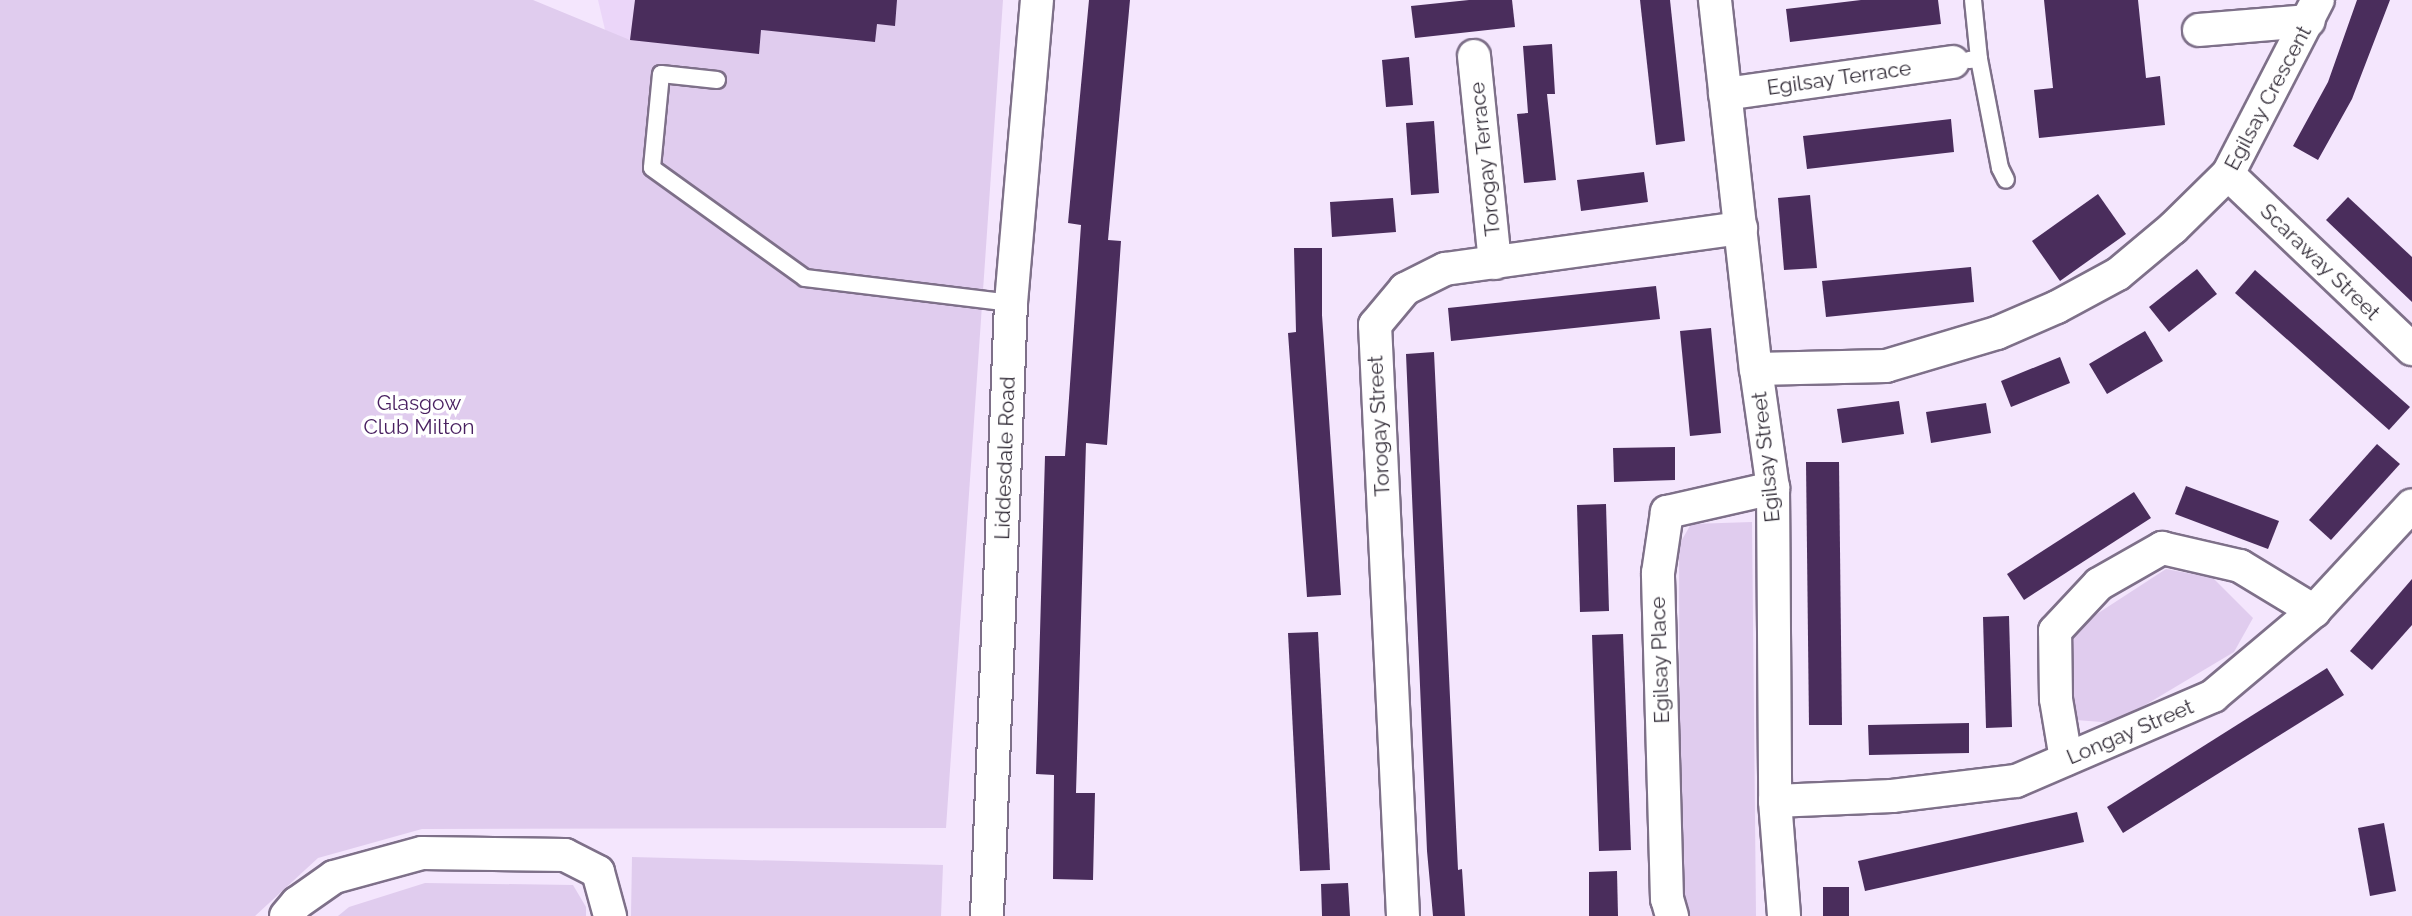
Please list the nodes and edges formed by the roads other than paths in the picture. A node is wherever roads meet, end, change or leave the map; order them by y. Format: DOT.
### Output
graph roads {
  1 [pos="1037,0"];
  2 [pos="1715,0"];
  3 [pos="1973,0"];
  4 [pos="2314,11"];
  5 [pos="2199,30"];
  6 [pos="1475,56"];
  7 [pos="1966,60"];
  8 [pos="717,80"];
  9 [pos="1725,94"];
  10 [pos="2228,174"];
  11 [pos="2006,180"];
  12 [pos="1741,228"];
  13 [pos="1495,263"];
  14 [pos="1011,303"];
  15 [pos="2412,349"];
  16 [pos="1756,369"];
  17 [pos="1773,488"];
  18 [pos="2412,505"];
  19 [pos="2314,611"];
  20 [pos="2066,759"];
  21 [pos="1775,801"];
  22 [pos="286,916"];
  23 [pos="610,916"];
  24 [pos="987,916"];
  25 [pos="1403,916"];
  26 [pos="1672,916"];
  27 [pos="1784,916"];
  1 -- 14 [label="street, Liddesdale Road"];
  2 -- 9 [label="street, Egilsay Street"];
  3 -- 7 [label="lane"];
  4 -- 5 [label="street"];
  4 -- 10 [label="street, Egilsay Crescent"];
  6 -- 13 [label="street, Torogay Terrace"];
  7 -- 9 [label="street, Egilsay Terrace"];
  7 -- 11 [label="lane"];
  8 -- 14 [label="lane"];
  9 -- 12 [label="street, Egilsay Street"];
  10 -- 15 [label="street, Scaraway Street"];
  10 -- 16 [label="street, Egilsay Crescent"];
  12 -- 13 [label="street, Torogay Street"];
  12 -- 16 [label="street, Egilsay Street"];
  13 -- 25 [label="street, Torogay Street"];
  14 -- 24 [label="street, Liddesdale Road"];
  16 -- 17 [label="street, Egilsay Street"];
  17 -- 21 [label="street, Egilsay Street"];
  17 -- 26 [label="street, Egilsay Place"];
  18 -- 19 [label="street, Longay Street"];
  19 -- 20 [label="street, Longay Street"];
  19 -- 20 [label="street"];
  20 -- 21 [label="street, Longay Street"];
  21 -- 27 [label="street, Egilsay Street"];
  22 -- 23 [label="street"];
}
